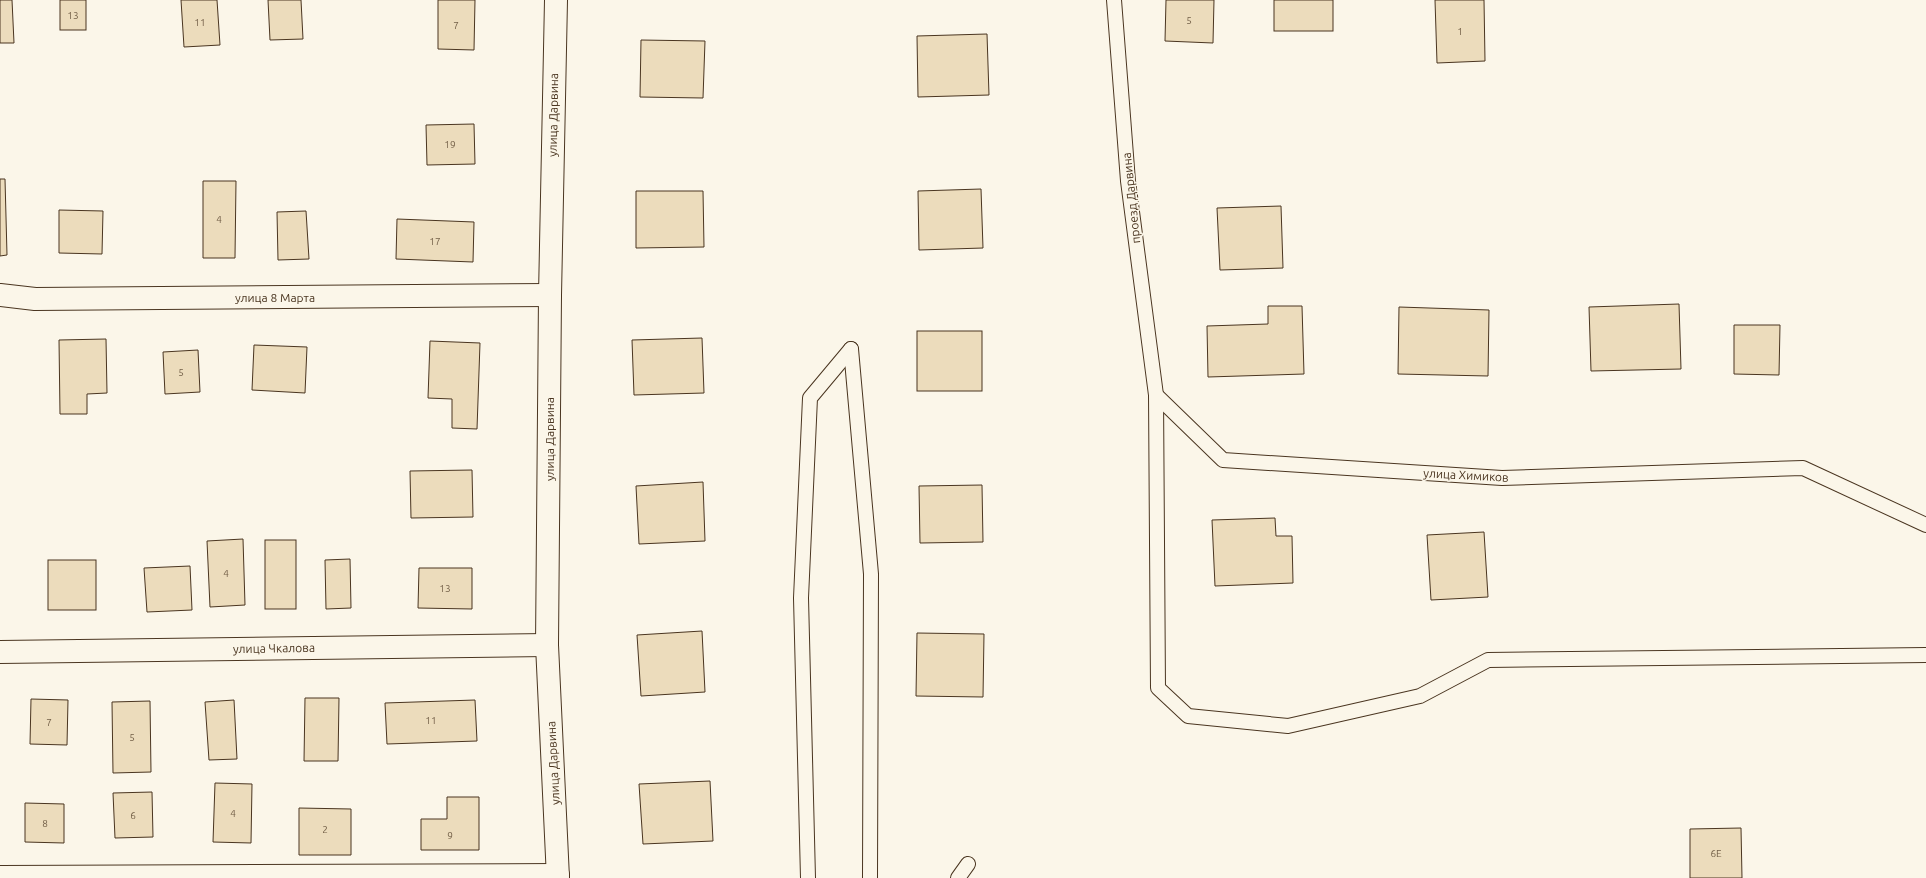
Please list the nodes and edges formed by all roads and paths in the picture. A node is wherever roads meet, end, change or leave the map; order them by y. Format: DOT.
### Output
graph roads {
  1 [pos="556,0"];
  2 [pos="1114,0"];
  3 [pos="0,295"];
  4 [pos="550,295"];
  5 [pos="1156,395"];
  6 [pos="1926,525"];
  7 [pos="548,644"];
  8 [pos="0,652"];
  9 [pos="1926,655"];
  10 [pos="968,864"];
  11 [pos="558,876"];
  12 [pos="0,877"];
  13 [pos="808,878"];
  14 [pos="870,878"];
  15 [pos="958,878"];
  1 -- 4 [label="street, улица Дарвина"];
  2 -- 5 [label="lane, проезд Дарвина"];
  3 -- 4 [label="street, улица 8 Марта"];
  4 -- 7 [label="street, улица Дарвина"];
  5 -- 6 [label="lane, улица Химиков"];
  5 -- 9 [label="lane, проезд Дарвина"];
  7 -- 8 [label="street, улица Чкалова"];
  7 -- 11 [label="street, улица Дарвина"];
  10 -- 15 [label="lane"];
  11 -- 12 [label="street"];
  13 -- 14 [label="lane"];
}
